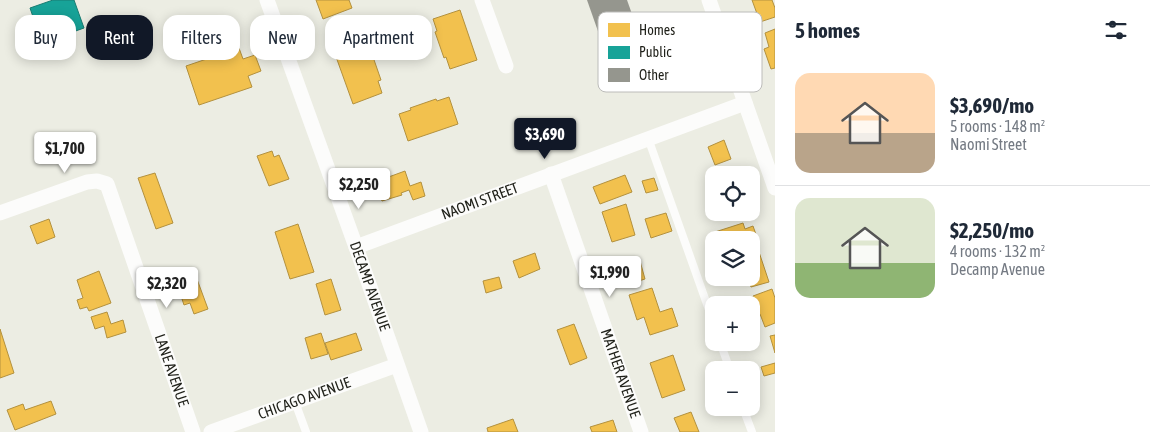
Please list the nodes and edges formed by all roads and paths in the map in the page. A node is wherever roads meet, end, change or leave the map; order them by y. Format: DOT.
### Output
graph roads {
  1 [pos="267,0"];
  2 [pos="482,0"];
  3 [pos="709,0"];
  4 [pos="713,12"];
  5 [pos="506,66"];
  6 [pos="741,92"];
  7 [pos="745,103"];
  8 [pos="648,138"];
  9 [pos="551,174"];
  10 [pos="775,188"];
  11 [pos="0,213"];
  12 [pos="356,247"];
  13 [pos="705,299"];
  14 [pos="397,365"];
  15 [pos="295,402"];
  16 [pos="747,416"];
  17 [pos="193,432"];
  18 [pos="212,432"];
  19 [pos="306,432"];
  20 [pos="421,432"];
  21 [pos="641,432"];
  22 [pos="752,432"];
  1 -- 12 [label="street, DECAMP AVENUE"];
  2 -- 5 [label="street"];
  3 -- 4 [label="street"];
  6 -- 7 [label="street"];
  7 -- 8 [label="street, NAOMI STREET"];
  7 -- 10 [label="street"];
  8 -- 9 [label="street, NAOMI STREET"];
  8 -- 13 [label="lane"];
  9 -- 12 [label="street, NAOMI STREET"];
  9 -- 21 [label="street, MATHER AVENUE"];
  11 -- 17 [label="street, LANE AVENUE"];
  12 -- 14 [label="street, DECAMP AVENUE"];
  14 -- 15 [label="street, CHICAGO AVENUE"];
  14 -- 20 [label="street, DECAMP AVENUE"];
  15 -- 18 [label="street, CHICAGO AVENUE"];
  15 -- 19 [label="lane"];
  16 -- 22 [label="lane"];
}
